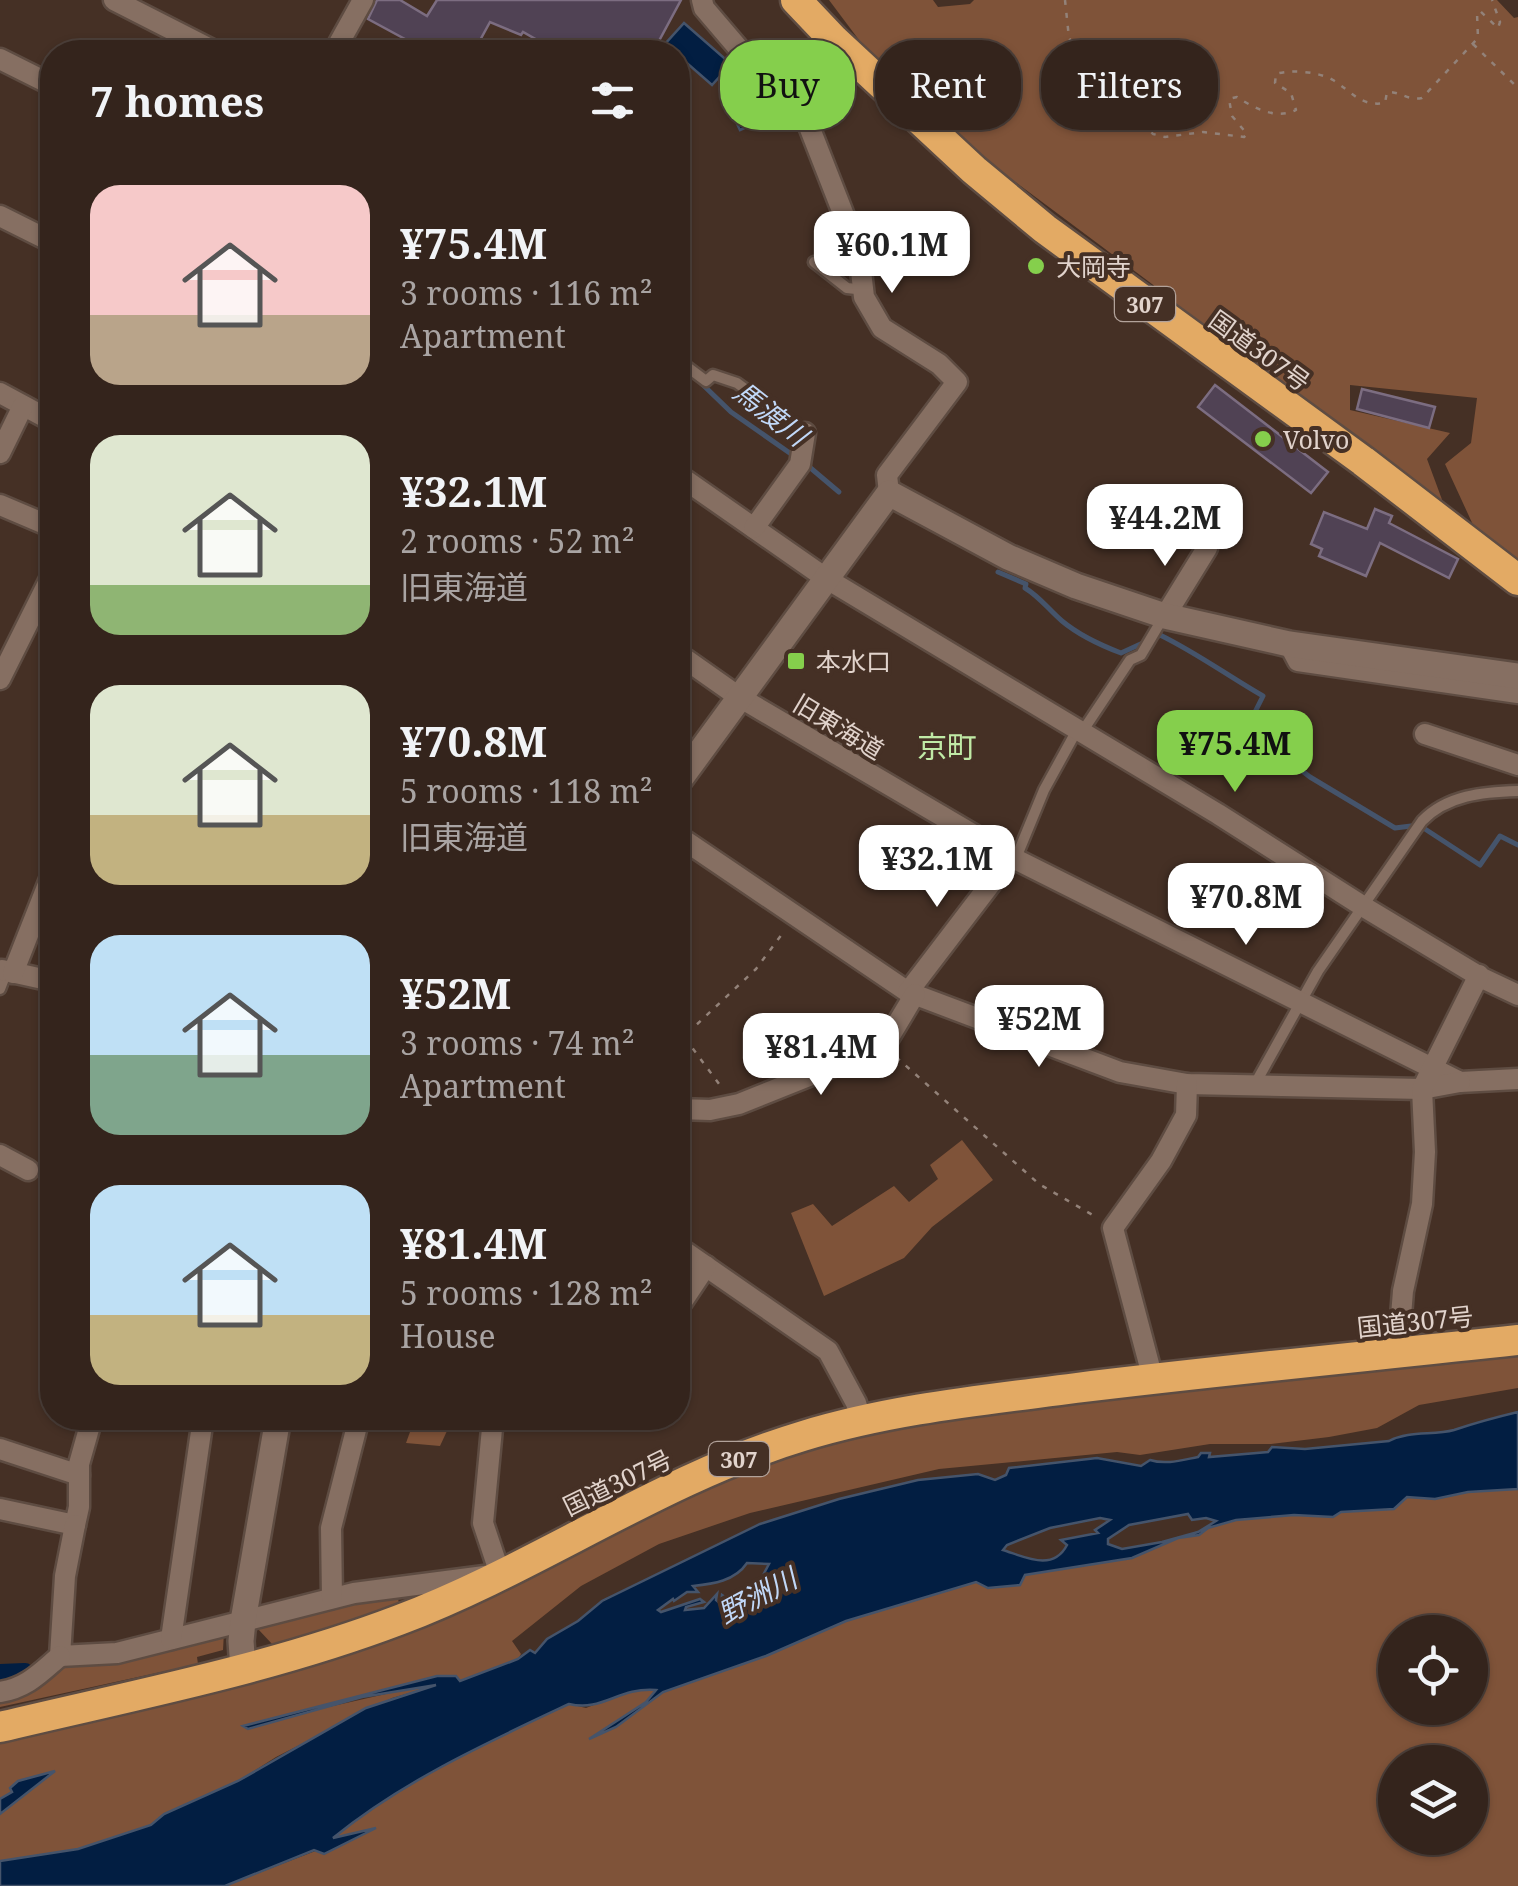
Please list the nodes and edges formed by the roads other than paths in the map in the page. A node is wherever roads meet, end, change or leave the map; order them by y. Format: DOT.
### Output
graph roads {
  1 [pos="114,0"];
  2 [pos="363,0"];
  3 [pos="702,0"];
  4 [pos="817,15"];
  5 [pos="192,40"];
  6 [pos="341,40"];
  7 [pos="732,40"];
  8 [pos="817,40"];
  9 [pos="0,59"];
  10 [pos="40,80"];
  11 [pos="811,130"];
  12 [pos="0,216"];
  13 [pos="40,236"];
  14 [pos="814,262"];
  15 [pos="864,285"];
  16 [pos="690,369"];
  17 [pos="0,393"];
  18 [pos="23,406"];
  19 [pos="40,414"];
  20 [pos="803,450"];
  21 [pos="0,454"];
  22 [pos="690,483"];
  23 [pos="889,493"];
  24 [pos="0,505"];
  25 [pos="40,522"];
  26 [pos="754,528"];
  27 [pos="1207,548"];
  28 [pos="827,580"];
  29 [pos="1518,580"];
  30 [pos="40,599"];
  31 [pos="1159,624"];
  32 [pos="1289,644"];
  33 [pos="690,663"];
  34 [pos="1518,676"];
  35 [pos="0,679"];
  36 [pos="1518,694"];
  37 [pos="739,698"];
  38 [pos="1080,731"];
  39 [pos="1425,734"];
  40 [pos="690,765"];
  41 [pos="1518,765"];
  42 [pos="1518,791"];
  43 [pos="690,844"];
  44 [pos="1013,858"];
  45 [pos="40,900"];
  46 [pos="1364,908"];
  47 [pos="1479,975"];
  48 [pos="5,976"];
  49 [pos="40,980"];
  50 [pos="911,993"];
  51 [pos="1518,994"];
  52 [pos="1301,1003"];
  53 [pos="1431,1069"];
  54 [pos="1518,1078"];
  55 [pos="1460,1082"];
  56 [pos="1187,1084"];
  57 [pos="1254,1085"];
  58 [pos="1422,1089"];
  59 [pos="690,1109"];
  60 [pos="0,1155"];
  61 [pos="28,1170"];
  62 [pos="690,1255"];
  63 [pos="706,1266"];
  64 [pos="690,1290"];
  65 [pos="1518,1340"];
  66 [pos="1398,1353"];
  67 [pos="1153,1379"];
  68 [pos="861,1419"];
  69 [pos="89,1430"];
  70 [pos="201,1430"];
  71 [pos="276,1430"];
  72 [pos="357,1430"];
  73 [pos="491,1430"];
  74 [pos="0,1449"];
  75 [pos="79,1475"];
  76 [pos="0,1509"];
  77 [pos="75,1525"];
  78 [pos="500,1574"];
  79 [pos="332,1598"];
  80 [pos="243,1621"];
  81 [pos="170,1640"];
  82 [pos="60,1656"];
  83 [pos="243,1669"];
  84 [pos="0,1692"];
  85 [pos="0,1726"];
  1 -- 5 [label="street"];
  2 -- 6 [label="street"];
  3 -- 7 [label="street"];
  4 -- 8 [label="street"];
  4 -- 29 [label="highway, 国道307号 / 307"];
  9 -- 10 [label="street"];
  11 -- 15 [label="street"];
  12 -- 13 [label="street"];
  14 -- 15 [label="lane"];
  15 -- 23 [label="street"];
  16 -- 20 [label="lane"];
  17 -- 18 [label="street"];
  18 -- 19 [label="street"];
  18 -- 21 [label="street"];
  20 -- 26 [label="street"];
  22 -- 26 [label="street"];
  23 -- 28 [label="street"];
  23 -- 31 [label="street"];
  24 -- 25 [label="street"];
  26 -- 28 [label="street"];
  27 -- 31 [label="street"];
  28 -- 37 [label="street"];
  28 -- 38 [label="street"];
  30 -- 35 [label="street"];
  31 -- 32 [label="street"];
  31 -- 38 [label="lane"];
  32 -- 34 [label="street"];
  32 -- 36 [label="street"];
  33 -- 37 [label="street, 旧東海道"];
  37 -- 40 [label="street"];
  37 -- 44 [label="street, 旧東海道"];
  38 -- 44 [label="lane"];
  38 -- 46 [label="street"];
  39 -- 41 [label="street"];
  42 -- 46 [label="lane"];
  43 -- 50 [label="street"];
  44 -- 50 [label="street"];
  44 -- 52 [label="street, 旧東海道"];
  45 -- 48 [label="street"];
  46 -- 47 [label="street"];
  46 -- 52 [label="lane"];
  47 -- 51 [label="street"];
  47 -- 53 [label="street"];
  48 -- 49 [label="street"];
  50 -- 56 [label="street"];
  50 -- 59 [label="street"];
  52 -- 53 [label="street, 旧東海道"];
  52 -- 57 [label="lane"];
  53 -- 55 [label="street, 旧東海道"];
  53 -- 58 [label="street"];
  54 -- 55 [label="street, 旧東海道"];
  55 -- 58 [label="street"];
  56 -- 57 [label="street"];
  56 -- 67 [label="street"];
  57 -- 58 [label="street"];
  58 -- 66 [label="street"];
  60 -- 61 [label="street"];
  62 -- 63 [label="street"];
  63 -- 64 [label="street"];
  63 -- 68 [label="street"];
  65 -- 66 [label="highway, 国道307号 / 307"];
  66 -- 67 [label="highway, 国道307号 / 307"];
  67 -- 68 [label="highway, 国道307号 / 307"];
  68 -- 78 [label="highway, 国道307号 / 307"];
  69 -- 75 [label="street"];
  70 -- 81 [label="street"];
  71 -- 80 [label="street"];
  72 -- 79 [label="street"];
  73 -- 78 [label="street"];
  74 -- 75 [label="street"];
  75 -- 77 [label="street"];
  76 -- 77 [label="street"];
  77 -- 82 [label="street"];
  78 -- 79 [label="street"];
  78 -- 83 [label="highway, 国道307号 / 307"];
  79 -- 80 [label="street"];
  80 -- 81 [label="street"];
  80 -- 83 [label="street"];
  81 -- 82 [label="street"];
  82 -- 84 [label="street"];
  83 -- 85 [label="highway, 国道307号 / 307"];
}
